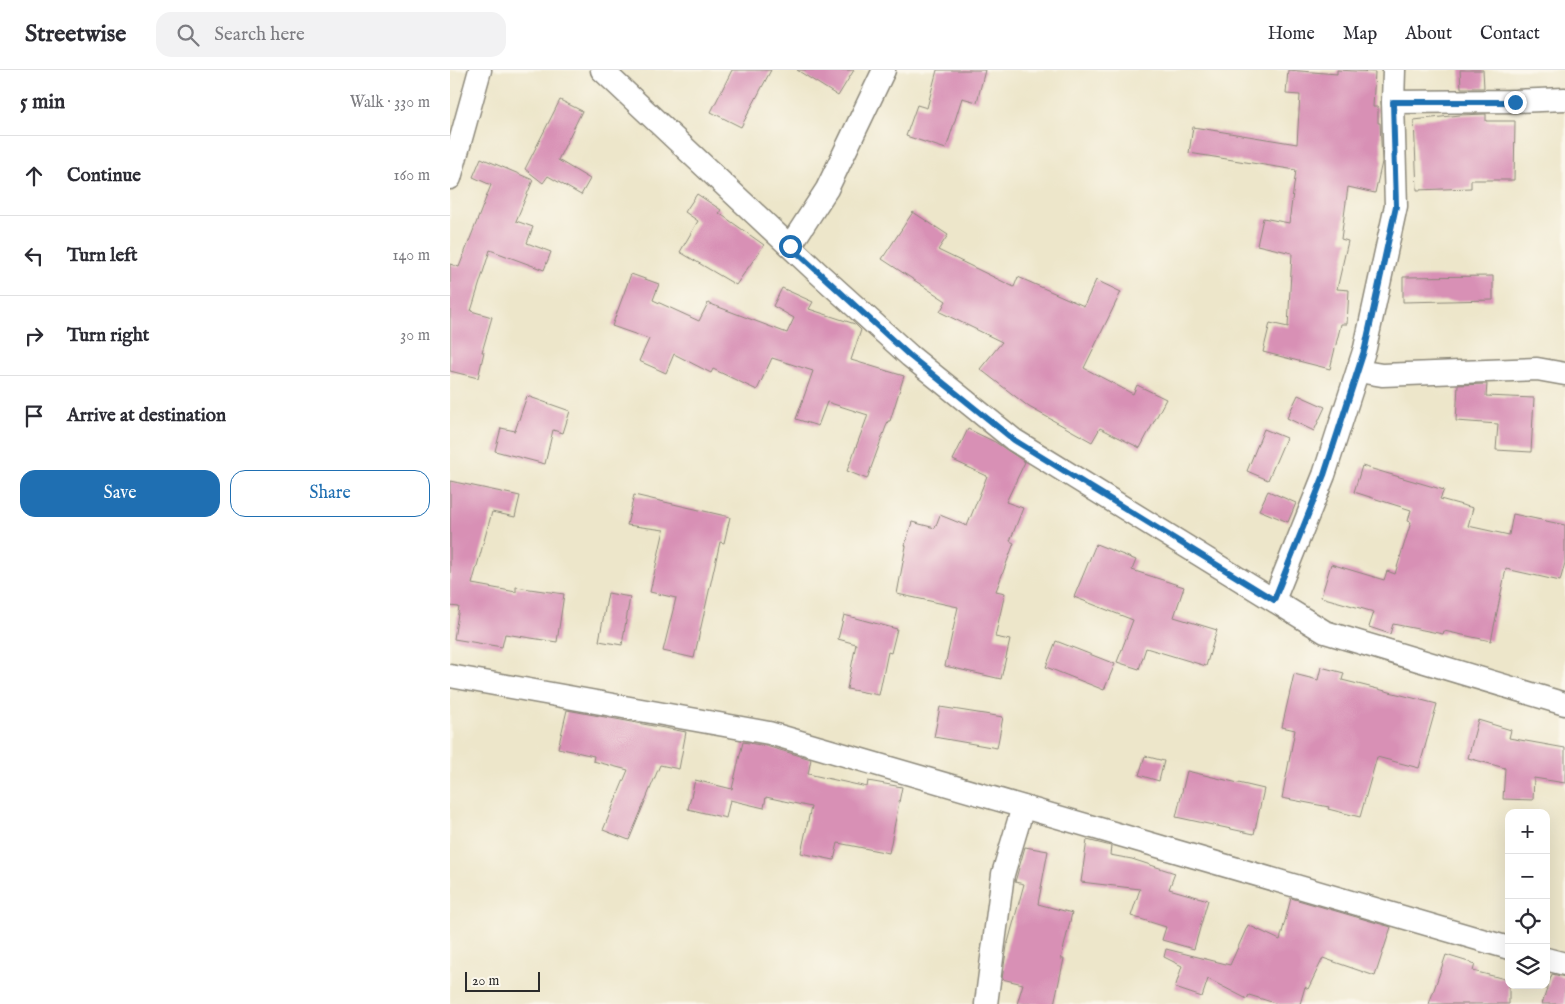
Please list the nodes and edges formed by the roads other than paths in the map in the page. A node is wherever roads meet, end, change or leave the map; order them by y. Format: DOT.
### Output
graph roads {
  1 [pos="480,70"];
  2 [pos="602,70"];
  3 [pos="884,70"];
  4 [pos="1394,70"];
  5 [pos="1565,99"];
  6 [pos="1393,102"];
  7 [pos="450,178"];
  8 [pos="790,246"];
  9 [pos="1358,371"];
  10 [pos="1565,374"];
  11 [pos="1274,600"];
  12 [pos="450,676"];
  13 [pos="1565,704"];
  14 [pos="1023,807"];
  15 [pos="1505,947"];
  16 [pos="1550,960"];
  17 [pos="1565,964"];
  18 [pos="986,1004"];
  1 -- 7 [label="street"];
  2 -- 8 [label="street"];
  3 -- 8 [label="street"];
  4 -- 6 [label="street"];
  5 -- 6 [label="street"];
  6 -- 9 [label="street"];
  8 -- 11 [label="street"];
  9 -- 10 [label="street"];
  9 -- 11 [label="street"];
  11 -- 13 [label="street"];
  12 -- 14 [label="street"];
  14 -- 15 [label="street"];
  14 -- 18 [label="street"];
  16 -- 17 [label="street"];
}
